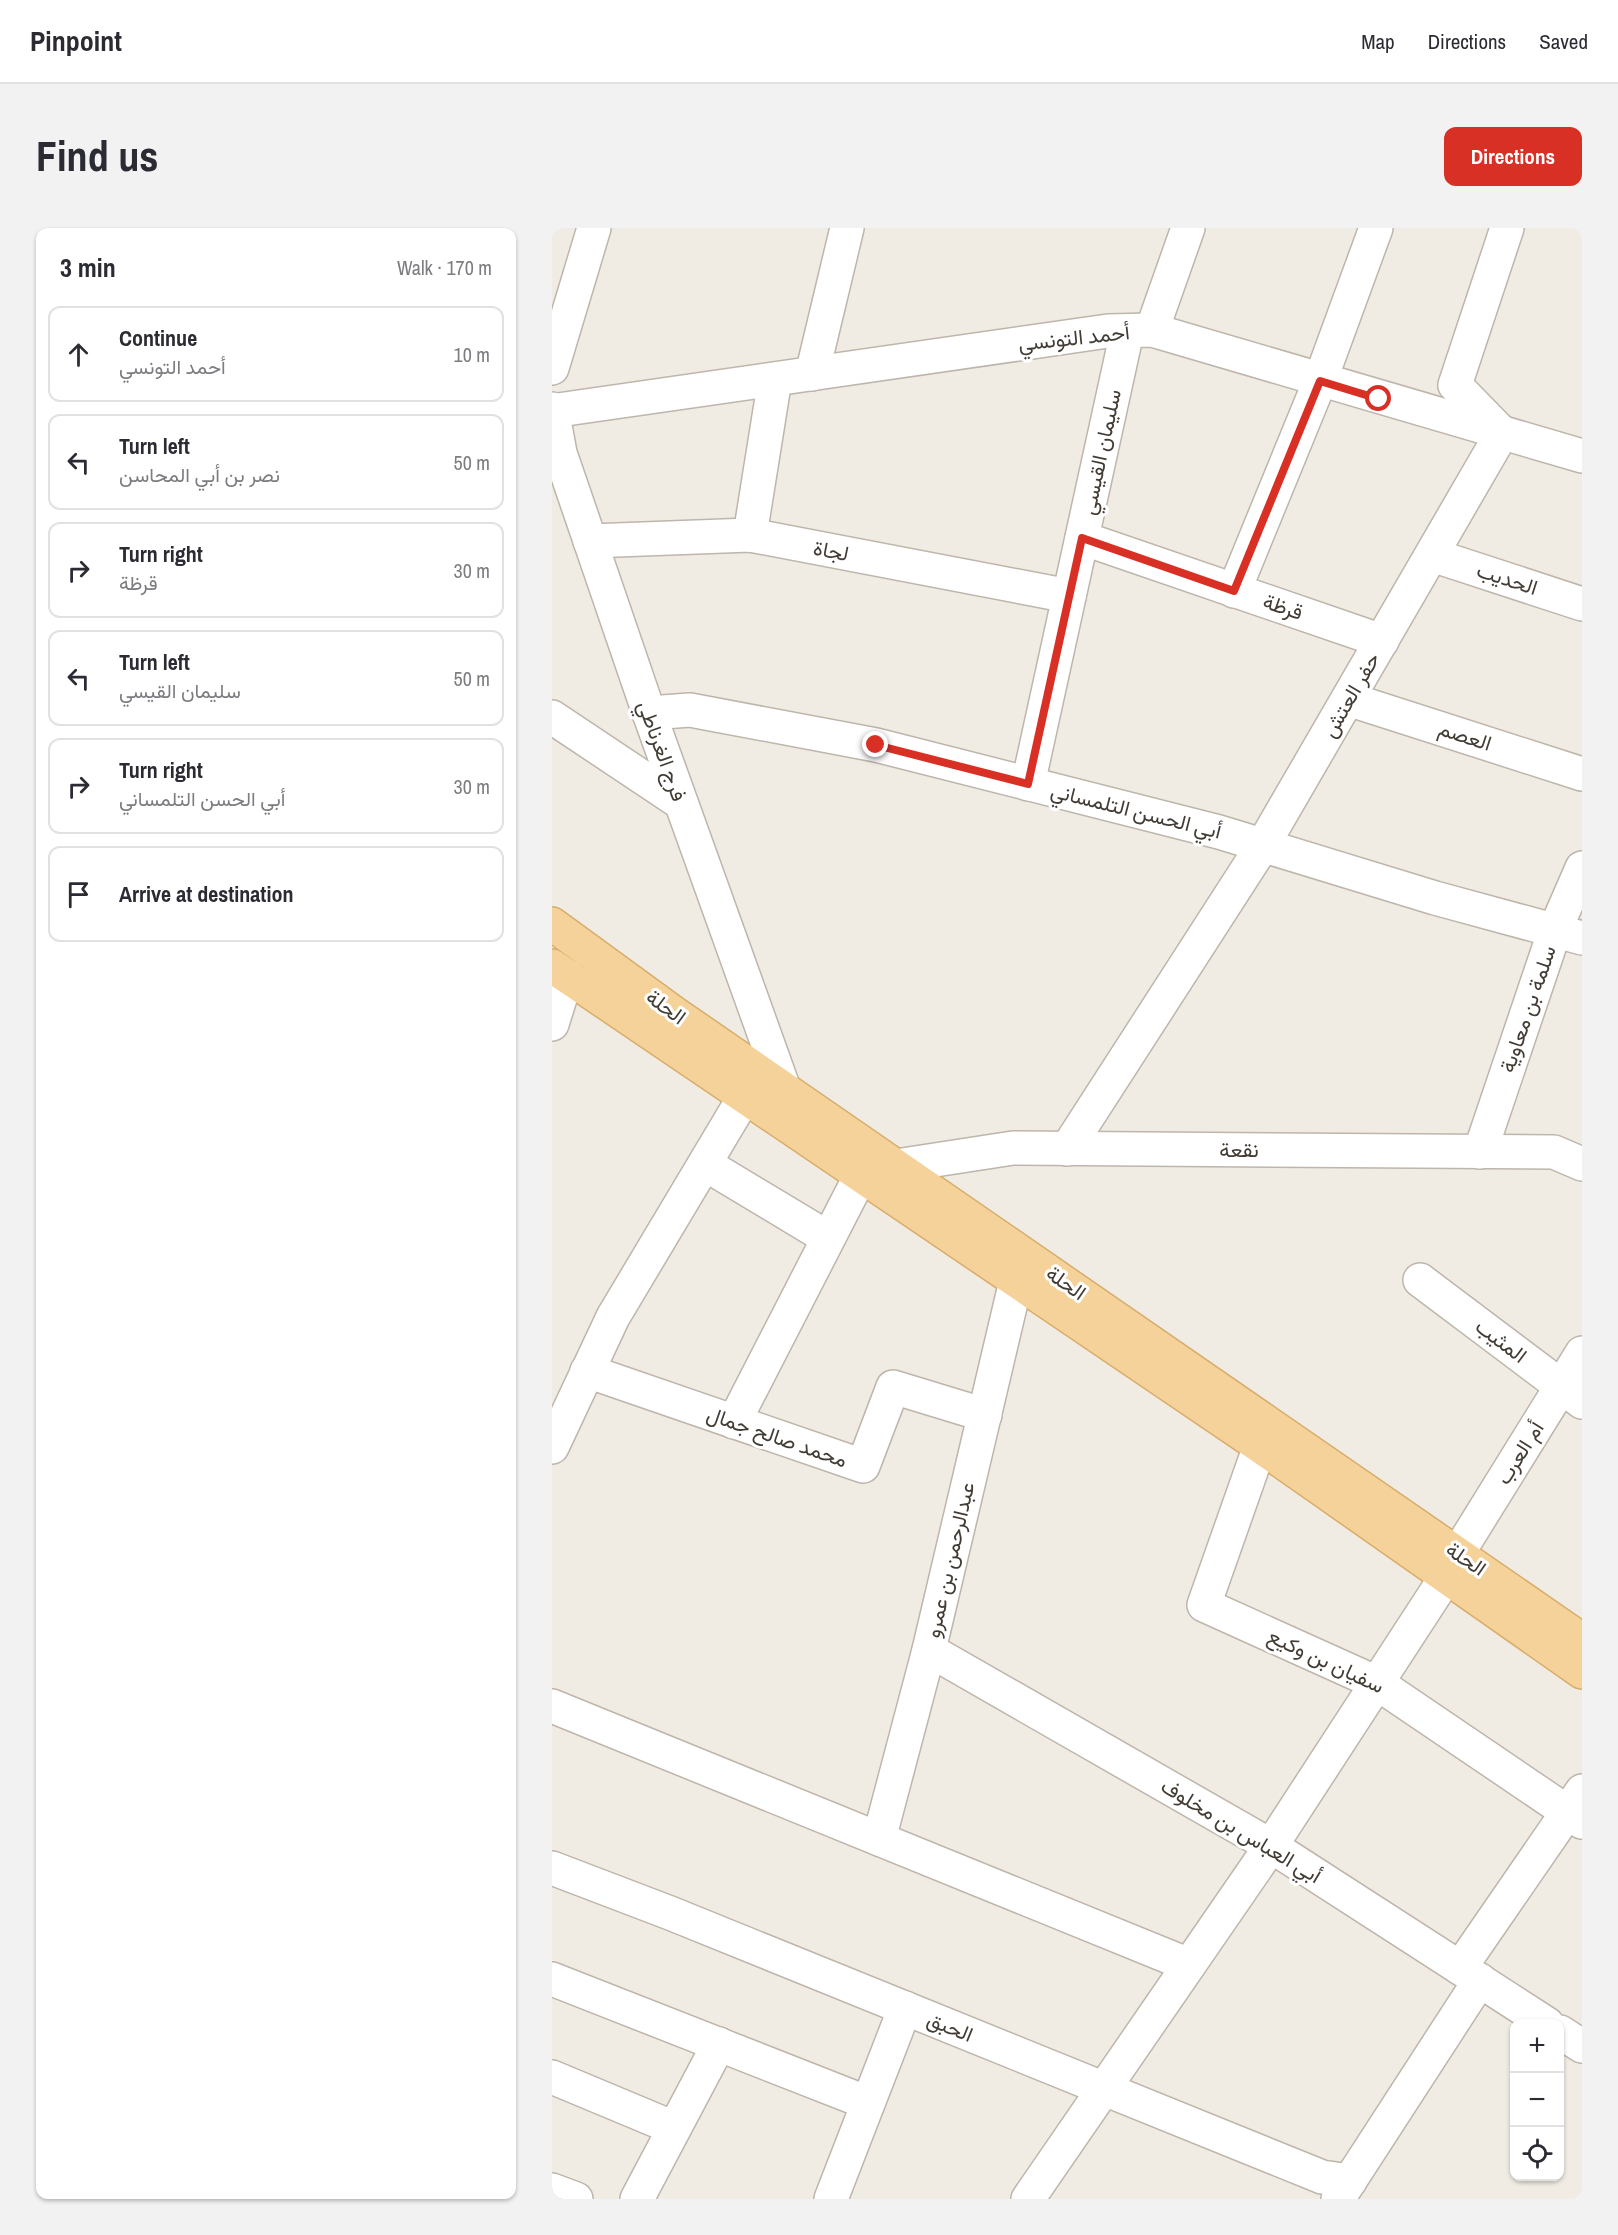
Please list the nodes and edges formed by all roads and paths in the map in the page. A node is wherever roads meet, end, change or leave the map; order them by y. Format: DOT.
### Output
graph roads {
  1 [pos="594,228"];
  2 [pos="847,228"];
  3 [pos="1188,228"];
  4 [pos="1376,228"];
  5 [pos="1507,228"];
  6 [pos="1139,331"];
  7 [pos="552,368"];
  8 [pos="812,374"];
  9 [pos="775,379"];
  10 [pos="1320,381"];
  11 [pos="552,410"];
  12 [pos="1502,433"];
  13 [pos="1582,456"];
  14 [pos="750,535"];
  15 [pos="1082,538"];
  16 [pos="590,541"];
  17 [pos="1432,555"];
  18 [pos="1234,591"];
  19 [pos="1069,596"];
  20 [pos="1582,604"];
  21 [pos="1382,641"];
  22 [pos="1348,699"];
  23 [pos="649,713"];
  24 [pos="552,717"];
  25 [pos="1582,774"];
  26 [pos="1028,784"];
  27 [pos="681,803"];
  28 [pos="1263,845"];
  29 [pos="1582,868"];
  30 [pos="552,924"];
  31 [pos="1568,934"];
  32 [pos="559,971"];
  33 [pos="552,1024"];
  34 [pos="784,1089"];
  35 [pos="746,1096"];
  36 [pos="1067,1149"];
  37 [pos="1480,1152"];
  38 [pos="705,1164"];
  39 [pos="1582,1164"];
  40 [pos="896,1166"];
  41 [pos="861,1175"];
  42 [pos="828,1238"];
  43 [pos="1420,1280"];
  44 [pos="1016,1281"];
  45 [pos="1582,1353"];
  46 [pos="587,1371"];
  47 [pos="1572,1394"];
  48 [pos="985,1415"];
  49 [pos="734,1422"];
  50 [pos="1260,1446"];
  51 [pos="552,1447"];
  52 [pos="1452,1565"];
  53 [pos="1582,1640"];
  54 [pos="929,1650"];
  55 [pos="1582,1672"];
  56 [pos="1377,1683"];
  57 [pos="552,1706"];
  58 [pos="1577,1808"];
  59 [pos="879,1839"];
  60 [pos="1271,1846"];
  61 [pos="552,1868"];
  62 [pos="1189,1965"];
  63 [pos="1470,1974"];
  64 [pos="552,1979"];
  65 [pos="905,2008"];
  66 [pos="1539,2019"];
  67 [pos="1564,2035"];
  68 [pos="718,2044"];
  69 [pos="1582,2046"];
  70 [pos="552,2077"];
  71 [pos="1104,2089"];
  72 [pos="868,2103"];
  73 [pos="674,2128"];
  74 [pos="552,2190"];
  75 [pos="1344,2190"];
  76 [pos="576,2199"];
  77 [pos="637,2199"];
  78 [pos="831,2199"];
  79 [pos="1028,2199"];
  1 -- 7 [label="street"];
  2 -- 8 [label="street"];
  3 -- 6 [label="street, سليمان القيسي"];
  4 -- 10 [label="street"];
  5 -- 12 [label="street"];
  6 -- 8 [label="street, أحمد التونسي"];
  6 -- 10 [label="street, أحمد التونسي"];
  6 -- 15 [label="street, سليمان القيسي"];
  8 -- 9 [label="street, أحمد التونسي"];
  9 -- 11 [label="street, أحمد التونسي"];
  9 -- 14 [label="street"];
  10 -- 12 [label="street, أحمد التونسي"];
  10 -- 18 [label="street"];
  11 -- 16 [label="street, فرج الغرناطي"];
  12 -- 13 [label="street, أحمد التونسي"];
  12 -- 17 [label="street, حفر العتش"];
  14 -- 16 [label="street, لجاة"];
  14 -- 19 [label="street, لجاة"];
  15 -- 18 [label="street, قرظة"];
  15 -- 19 [label="street, سليمان القيسي"];
  16 -- 23 [label="street, فرج الغرناطي"];
  17 -- 20 [label="street, الحديب"];
  17 -- 21 [label="street, حفر العتش"];
  18 -- 21 [label="street, قرظة"];
  19 -- 26 [label="street, سليمان القيسي"];
  21 -- 22 [label="street, حفر العتش"];
  22 -- 25 [label="street, العصم"];
  22 -- 28 [label="street, حفر العتش"];
  23 -- 26 [label="street, أبي الحسن التلمساني"];
  23 -- 27 [label="street, فرج الغرناطي"];
  24 -- 27 [label="street"];
  26 -- 28 [label="street, أبي الحسن التلمساني"];
  27 -- 34 [label="street, فرج الغرناطي"];
  28 -- 31 [label="street, أبي الحسن التلمساني"];
  28 -- 36 [label="street, حفر العتش"];
  29 -- 31 [label="street, سلمة بن معاوية"];
  30 -- 34 [label="main road, الحلة"];
  31 -- 37 [label="street, سلمة بن معاوية"];
  32 -- 33 [label="street"];
  32 -- 35 [label="main road, الحلة"];
  34 -- 40 [label="main road, الحلة"];
  35 -- 38 [label="street"];
  35 -- 41 [label="main road, الحلة"];
  36 -- 37 [label="street, نقعة"];
  36 -- 40 [label="street, نقعة"];
  37 -- 39 [label="street, نقعة"];
  38 -- 42 [label="street"];
  38 -- 46 [label="street"];
  40 -- 52 [label="main road, الحلة"];
  41 -- 42 [label="street"];
  41 -- 44 [label="main road, الحلة"];
  42 -- 49 [label="street"];
  43 -- 47 [label="street, المثيب"];
  44 -- 48 [label="street, عبدالرحمن بن عمرو"];
  44 -- 50 [label="main road, الحلة"];
  45 -- 47 [label="street, أم العرب"];
  46 -- 49 [label="street, محمد صالح جمال"];
  46 -- 51 [label="street"];
  47 -- 52 [label="street, أم العرب"];
  48 -- 49 [label="street, محمد صالح جمال"];
  48 -- 54 [label="street, عبدالرحمن بن عمرو"];
  50 -- 52 [label="main road, الحلة"];
  50 -- 56 [label="street, سفيان بن وكيع"];
  52 -- 53 [label="main road, الحلة"];
  52 -- 55 [label="main road, الحلة"];
  52 -- 56 [label="street, أم العرب"];
  54 -- 59 [label="street, عبدالرحمن بن عمرو"];
  54 -- 60 [label="street, أبي العباس بن مخلوف"];
  56 -- 58 [label="street, سفيان بن وكيع"];
  56 -- 60 [label="street, أم العرب"];
  57 -- 59 [label="street"];
  58 -- 63 [label="street"];
  59 -- 62 [label="street"];
  60 -- 62 [label="street, أم العرب"];
  60 -- 63 [label="street, أبي العباس بن مخلوف"];
  61 -- 65 [label="street, الحبق"];
  62 -- 71 [label="street, أم العرب"];
  63 -- 66 [label="street, أبي العباس بن مخلوف"];
  63 -- 75 [label="street"];
  64 -- 68 [label="street"];
  65 -- 71 [label="street, الحبق"];
  65 -- 72 [label="street"];
  67 -- 69 [label="street"];
  68 -- 72 [label="street"];
  68 -- 73 [label="street"];
  70 -- 73 [label="street"];
  71 -- 75 [label="street, الحبق"];
  71 -- 79 [label="street, أم العرب"];
  72 -- 78 [label="street"];
  73 -- 77 [label="street"];
  74 -- 76 [label="street"];
}
